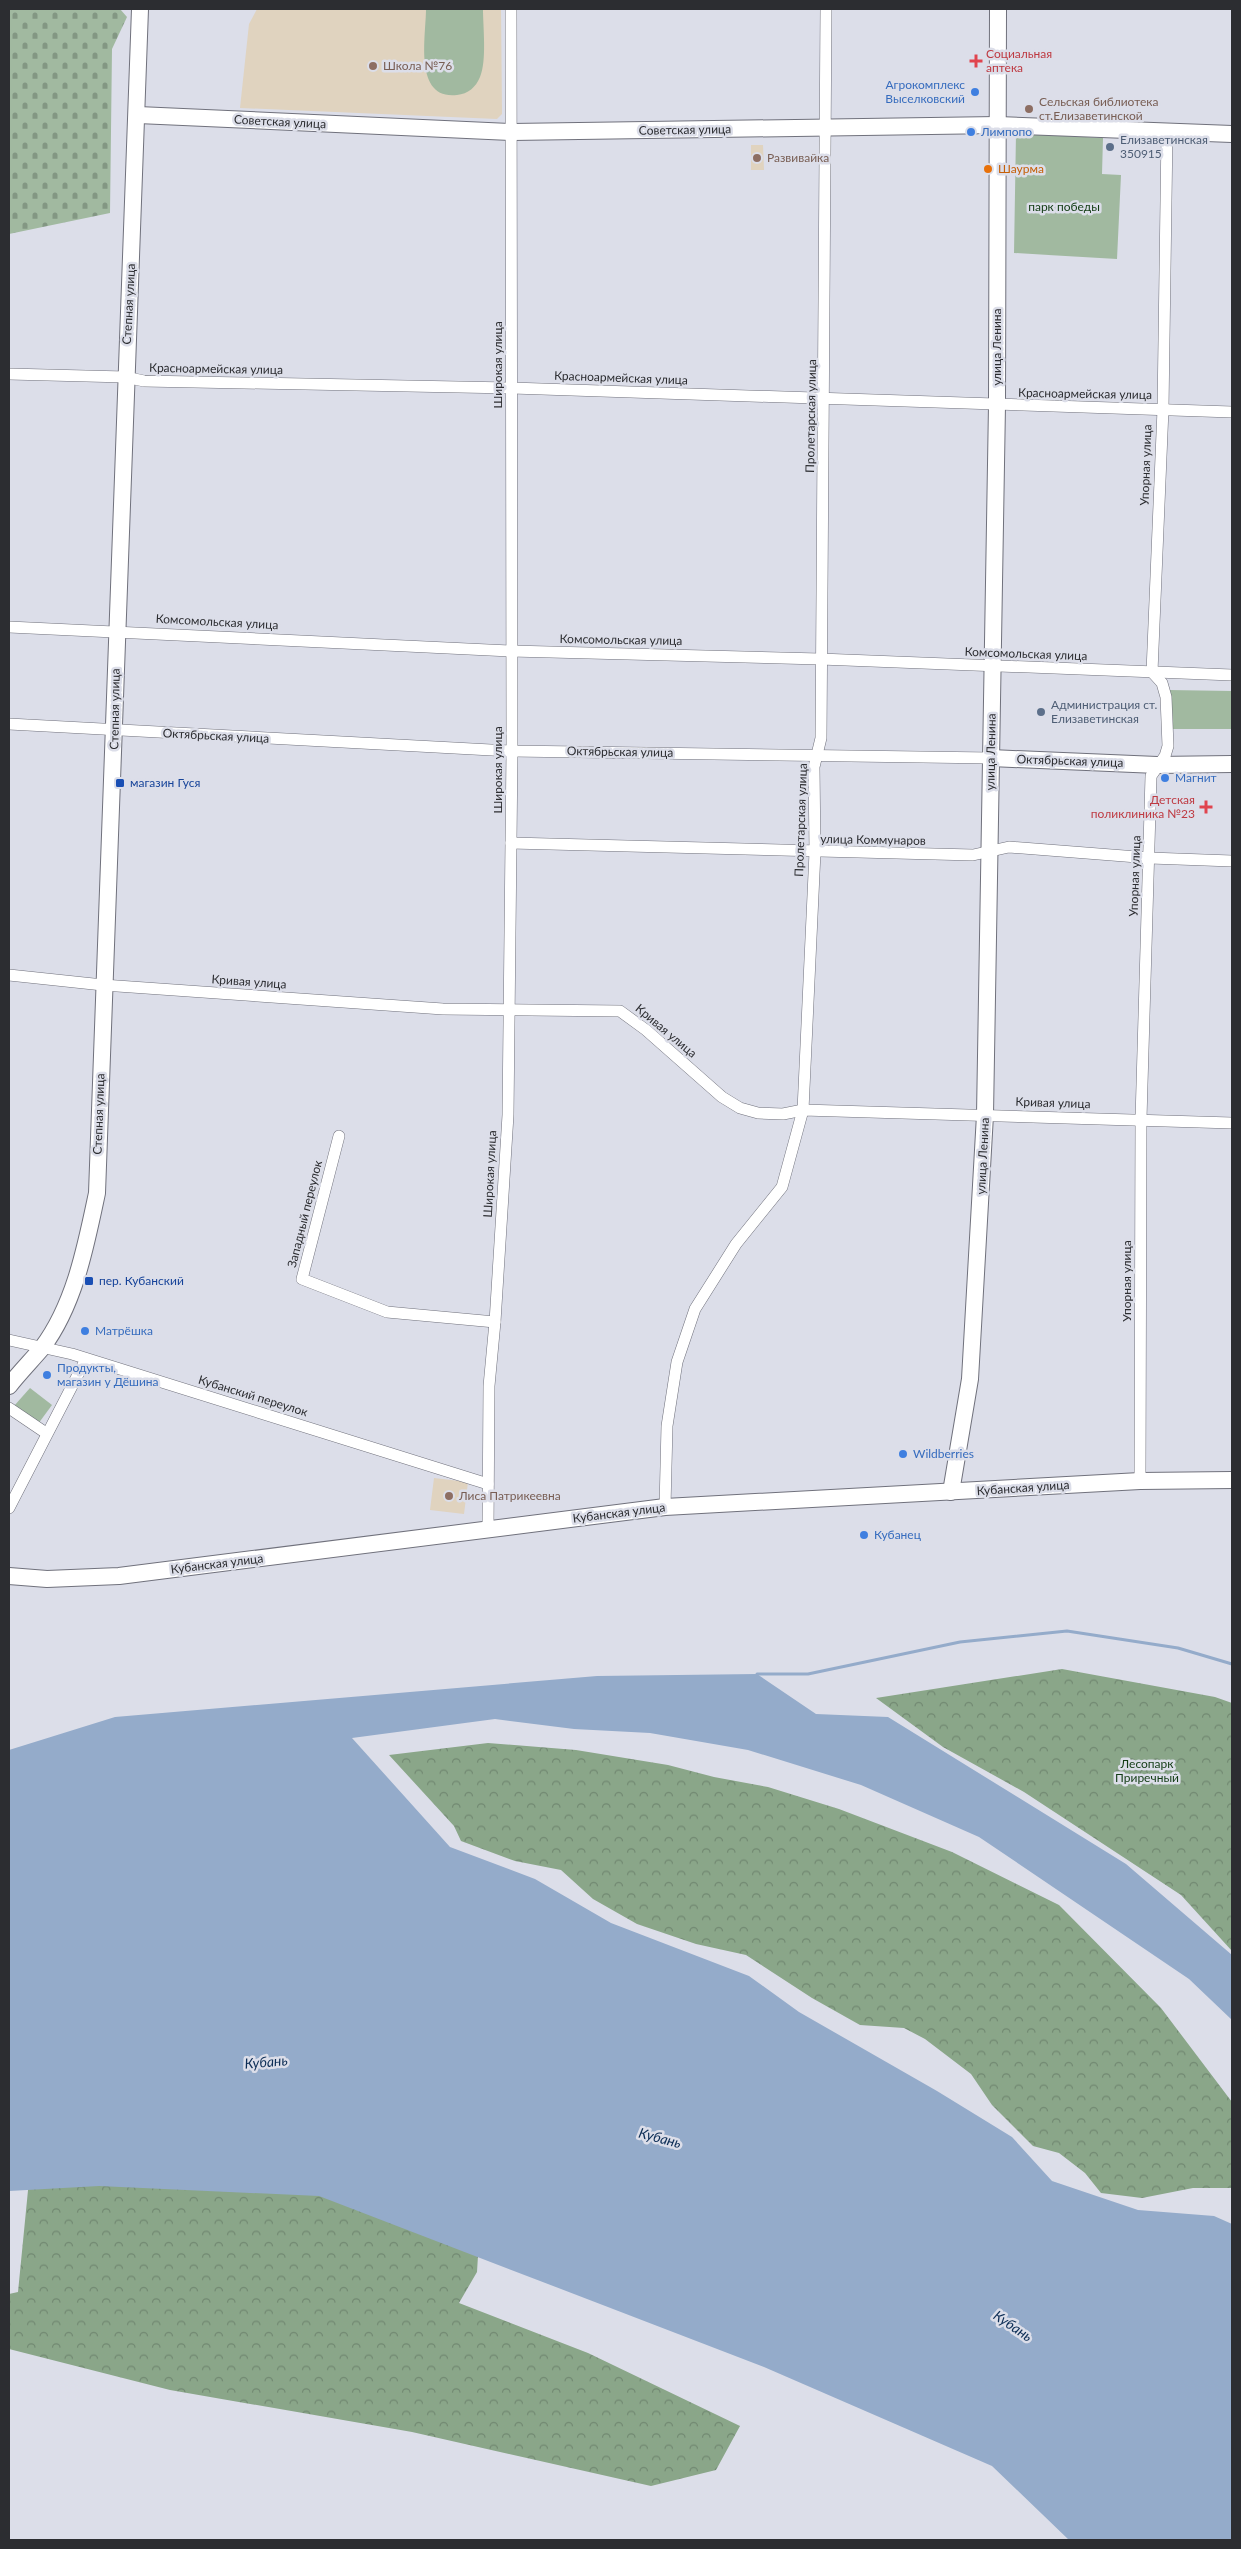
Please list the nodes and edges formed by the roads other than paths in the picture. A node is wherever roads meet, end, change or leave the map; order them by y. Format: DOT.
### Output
graph roads {
  1 [pos="140,9"];
  2 [pos="511,9"];
  3 [pos="826,9"];
  4 [pos="998,9"];
  5 [pos="138,115"];
  6 [pos="998,125"];
  7 [pos="826,129"];
  8 [pos="512,132"];
  9 [pos="1167,132"];
  10 [pos="1232,134"];
  11 [pos="9,374"];
  12 [pos="125,377"];
  13 [pos="512,388"];
  14 [pos="825,398"];
  15 [pos="997,405"];
  16 [pos="1162,409"];
  17 [pos="1232,412"];
  18 [pos="9,627"];
  19 [pos="116,631"];
  20 [pos="511,651"];
  21 [pos="820,658"];
  22 [pos="992,666"];
  23 [pos="1152,672"];
  24 [pos="1232,675"];
  25 [pos="9,724"];
  26 [pos="115,730"];
  27 [pos="512,750"];
  28 [pos="817,756"];
  29 [pos="991,758"];
  30 [pos="1232,764"];
  31 [pos="1157,765"];
  32 [pos="511,843"];
  33 [pos="989,851"];
  34 [pos="815,852"];
  35 [pos="1150,858"];
  36 [pos="1232,861"];
  37 [pos="9,975"];
  38 [pos="103,985"];
  39 [pos="508,1010"];
  40 [pos="803,1110"];
  41 [pos="985,1115"];
  42 [pos="1141,1119"];
  43 [pos="1232,1123"];
  44 [pos="339,1136"];
  45 [pos="495,1322"];
  46 [pos="9,1340"];
  47 [pos="42,1348"];
  48 [pos="86,1359"];
  49 [pos="9,1386"];
  50 [pos="9,1408"];
  51 [pos="46,1433"];
  52 [pos="1232,1480"];
  53 [pos="1140,1481"];
  54 [pos="488,1484"];
  55 [pos="951,1492"];
  56 [pos="665,1507"];
  57 [pos="9,1508"];
  58 [pos="488,1530"];
  59 [pos="9,1576"];
  1 -- 5 [label="street, Степная улица"];
  2 -- 8 [label="street, Широкая улица"];
  3 -- 7 [label="street, Пролетарская улица"];
  4 -- 6 [label="street, улица Ленина"];
  5 -- 8 [label="street, Советская улица"];
  5 -- 12 [label="street, Степная улица"];
  6 -- 7 [label="street, Советская улица"];
  6 -- 9 [label="street, Советская улица"];
  6 -- 15 [label="street, улица Ленина"];
  7 -- 8 [label="street, Советская улица"];
  7 -- 14 [label="street, Пролетарская улица"];
  8 -- 13 [label="street, Широкая улица"];
  9 -- 10 [label="street, Советская улица"];
  9 -- 16 [label="street, Упорная улица"];
  11 -- 12 [label="street, Красноармейская улица"];
  12 -- 13 [label="street, Красноармейская улица"];
  12 -- 19 [label="street, Степная улица"];
  13 -- 14 [label="street, Красноармейская улица"];
  13 -- 20 [label="street, Широкая улица"];
  14 -- 15 [label="street, Красноармейская улица"];
  14 -- 21 [label="street, Пролетарская улица"];
  15 -- 16 [label="street, Красноармейская улица"];
  15 -- 22 [label="street, улица Ленина"];
  16 -- 17 [label="street, Красноармейская улица"];
  16 -- 23 [label="street, Упорная улица"];
  18 -- 19 [label="street, Комсомольская улица"];
  19 -- 20 [label="street, Комсомольская улица"];
  19 -- 26 [label="street, Степная улица"];
  20 -- 21 [label="street, Комсомольская улица"];
  20 -- 27 [label="street, Широкая улица"];
  21 -- 22 [label="street, Комсомольская улица"];
  21 -- 28 [label="street, Пролетарская улица"];
  22 -- 23 [label="street, Комсомольская улица"];
  22 -- 29 [label="street, улица Ленина"];
  23 -- 24 [label="street, Комсомольская улица"];
  23 -- 31 [label="street, Упорная улица"];
  25 -- 26 [label="street, Октябрьская улица"];
  26 -- 27 [label="street, Октябрьская улица"];
  26 -- 38 [label="street, Степная улица"];
  27 -- 28 [label="street, Октябрьская улица"];
  27 -- 32 [label="street, Широкая улица"];
  28 -- 29 [label="street, Октябрьская улица"];
  28 -- 34 [label="street, Пролетарская улица"];
  29 -- 31 [label="street, Октябрьская улица"];
  29 -- 33 [label="street, улица Ленина"];
  30 -- 31 [label="street, Октябрьская улица"];
  31 -- 35 [label="street, Упорная улица"];
  32 -- 34 [label="street, улица Коммунаров"];
  32 -- 39 [label="street, Широкая улица"];
  33 -- 34 [label="street, улица Коммунаров"];
  33 -- 35 [label="street, улица Коммунаров"];
  33 -- 41 [label="street, улица Ленина"];
  34 -- 40 [label="street, Пролетарская улица"];
  35 -- 36 [label="street, улица Коммунаров"];
  35 -- 42 [label="street, Упорная улица"];
  37 -- 38 [label="street, Кривая улица"];
  38 -- 39 [label="street, Кривая улица"];
  38 -- 47 [label="street, Степная улица"];
  39 -- 40 [label="street, Кривая улица"];
  39 -- 45 [label="street, Широкая улица"];
  40 -- 41 [label="street, Кривая улица"];
  40 -- 56 [label="street, Пролетарская улица"];
  41 -- 42 [label="street, Кривая улица"];
  41 -- 55 [label="street, улица Ленина"];
  42 -- 43 [label="street, Кривая улица"];
  42 -- 53 [label="street, Упорная улица"];
  44 -- 45 [label="street, Западный переулок"];
  45 -- 54 [label="street, Широкая улица"];
  46 -- 47 [label="street, Кубанский переулок"];
  47 -- 48 [label="street, Кубанский переулок"];
  47 -- 49 [label="street, Степная улица"];
  48 -- 51 [label="street"];
  48 -- 54 [label="street, Кубанский переулок"];
  50 -- 51 [label="street"];
  51 -- 57 [label="street"];
  52 -- 53 [label="street, Кубанская улица"];
  53 -- 55 [label="street, Кубанская улица"];
  54 -- 58 [label="street, Широкая улица"];
  55 -- 56 [label="street, Кубанская улица"];
  56 -- 58 [label="street, Кубанская улица"];
  58 -- 59 [label="street, Кубанская улица"];
}
